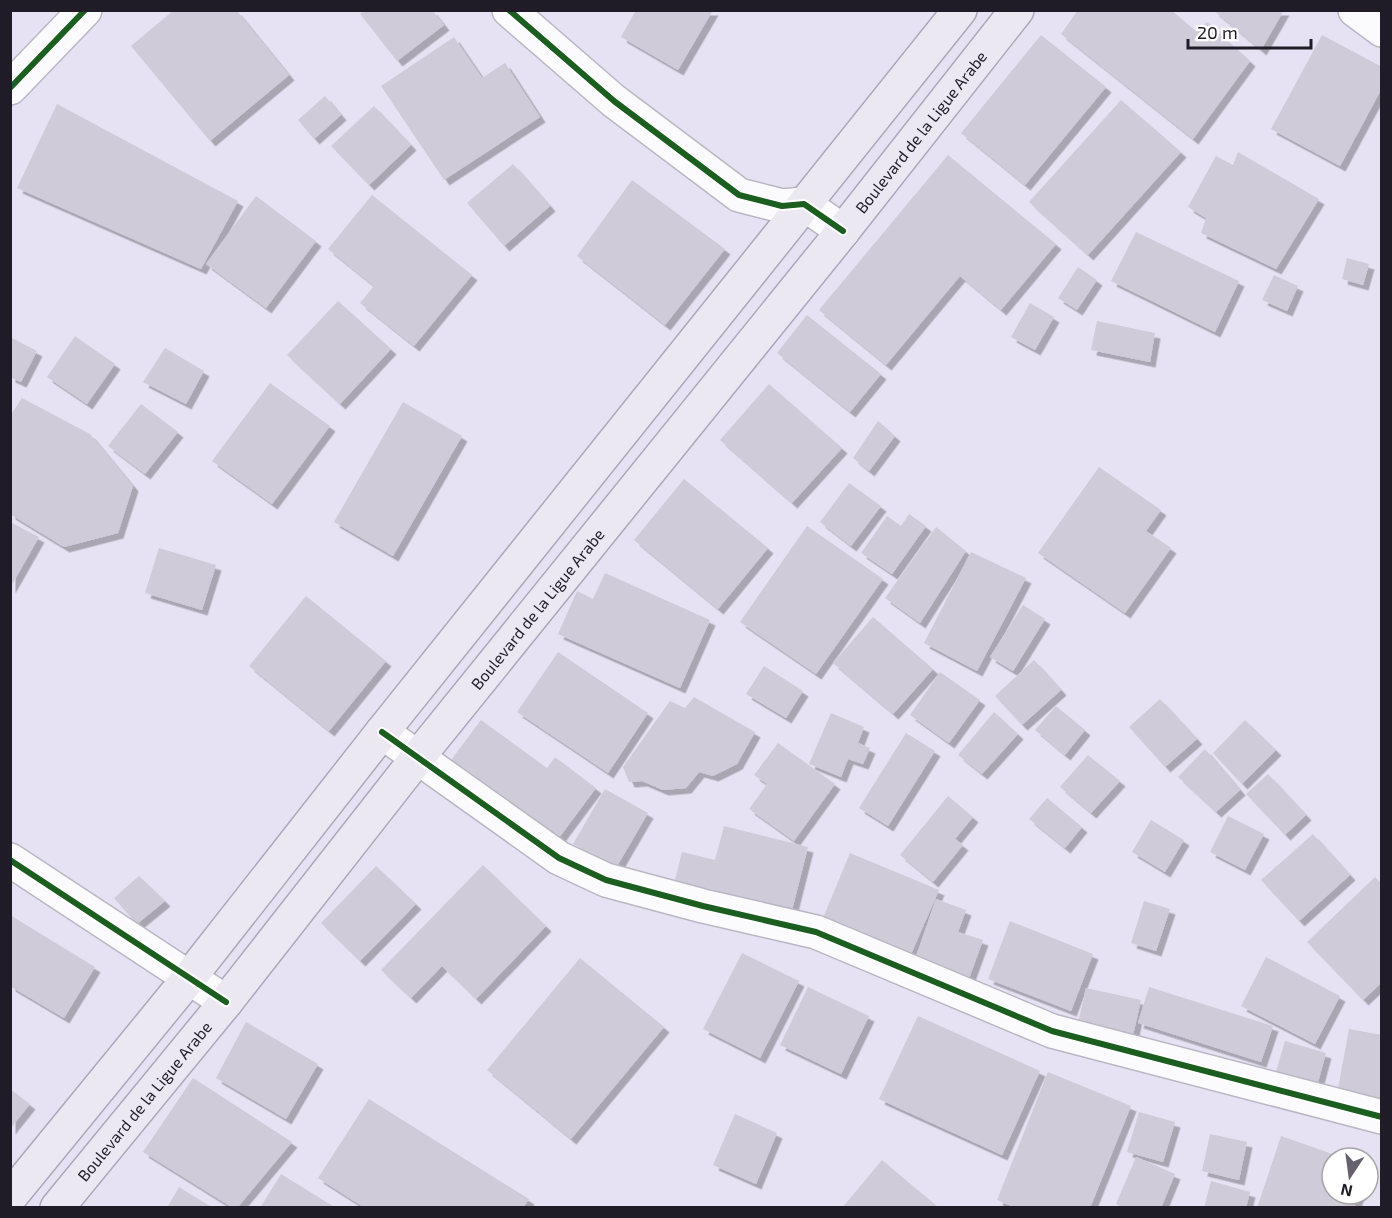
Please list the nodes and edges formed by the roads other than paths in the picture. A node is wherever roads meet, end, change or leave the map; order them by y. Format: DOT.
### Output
graph roads {
  1 [pos="85,10"];
  2 [pos="509,10"];
  3 [pos="960,10"];
  4 [pos="1017,10"];
  5 [pos="1355,10"];
  6 [pos="1382,30"];
  7 [pos="10,88"];
  8 [pos="804,204"];
  9 [pos="843,231"];
  10 [pos="382,732"];
  11 [pos="418,757"];
  12 [pos="10,860"];
  13 [pos="189,978"];
  14 [pos="226,1002"];
  15 [pos="1382,1117"];
  16 [pos="10,1197"];
  17 [pos="57,1208"];
  1 -- 7 [label="street"];
  2 -- 8 [label="street"];
  3 -- 8 [label="main road"];
  4 -- 9 [label="main road, Boulevard de la Ligue Arabe"];
  5 -- 6 [label="street"];
  8 -- 9 [label="street"];
  8 -- 10 [label="main road"];
  9 -- 11 [label="main road, Boulevard de la Ligue Arabe"];
  10 -- 11 [label="street"];
  10 -- 13 [label="main road"];
  11 -- 14 [label="main road, Boulevard de la Ligue Arabe"];
  11 -- 15 [label="street"];
  12 -- 13 [label="street"];
  13 -- 14 [label="street"];
  13 -- 16 [label="main road"];
  14 -- 17 [label="main road, Boulevard de la Ligue Arabe"];
}
